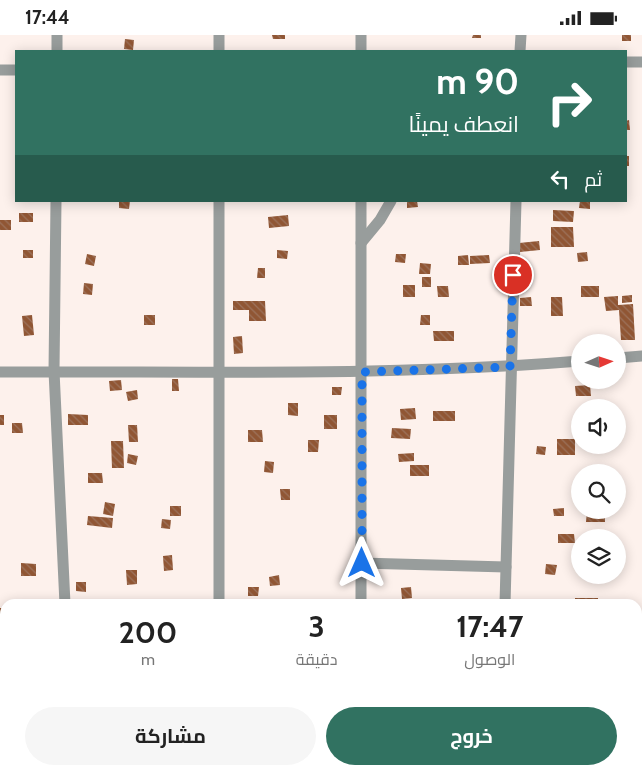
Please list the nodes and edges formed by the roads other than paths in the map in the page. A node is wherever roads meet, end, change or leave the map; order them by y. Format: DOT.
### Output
graph roads {
  1 [pos="57,35"];
  2 [pos="218,35"];
  3 [pos="361,35"];
  4 [pos="520,35"];
  5 [pos="57,50"];
  6 [pos="219,50"];
  7 [pos="360,50"];
  8 [pos="520,50"];
  9 [pos="627,62"];
  10 [pos="642,62"];
  11 [pos="0,70"];
  12 [pos="15,70"];
  13 [pos="56,202"];
  14 [pos="218,202"];
  15 [pos="361,202"];
  16 [pos="390,202"];
  17 [pos="516,202"];
  18 [pos="361,243"];
  19 [pos="642,356"];
  20 [pos="626,357"];
  21 [pos="571,362"];
  22 [pos="510,367"];
  23 [pos="54,371"];
  24 [pos="218,371"];
  25 [pos="0,372"];
  26 [pos="362,372"];
  27 [pos="362,563"];
  28 [pos="506,567"];
  29 [pos="65,599"];
  30 [pos="219,599"];
  31 [pos="361,599"];
  32 [pos="505,599"];
  1 -- 5 [label="street"];
  2 -- 6 [label="street"];
  3 -- 7 [label="street"];
  4 -- 8 [label="street"];
  9 -- 10 [label="street"];
  11 -- 12 [label="street"];
  13 -- 23 [label="street"];
  14 -- 24 [label="street"];
  15 -- 18 [label="street"];
  16 -- 18 [label="street"];
  17 -- 22 [label="street"];
  18 -- 26 [label="street"];
  19 -- 20 [label="street"];
  21 -- 22 [label="street"];
  22 -- 26 [label="street"];
  22 -- 28 [label="street"];
  23 -- 24 [label="street"];
  23 -- 25 [label="street"];
  23 -- 29 [label="street"];
  24 -- 26 [label="street"];
  24 -- 30 [label="street"];
  26 -- 27 [label="street"];
  27 -- 28 [label="street"];
  27 -- 31 [label="street"];
  28 -- 32 [label="street"];
}
